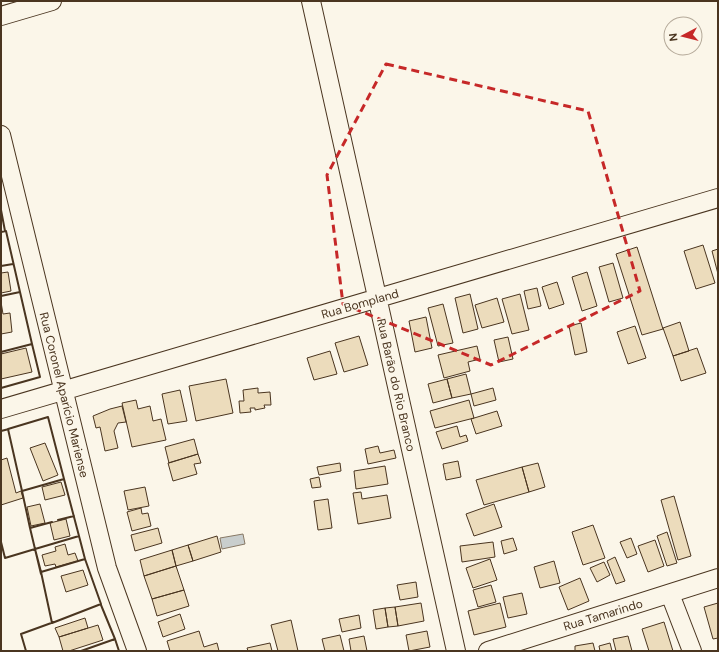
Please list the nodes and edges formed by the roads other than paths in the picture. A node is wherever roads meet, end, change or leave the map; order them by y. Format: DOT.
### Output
graph roads {
  1 [pos="52,1"];
  2 [pos="311,1"];
  3 [pos="1,16"];
  4 [pos="1,135"];
  5 [pos="718,198"];
  6 [pos="376,299"];
  7 [pos="63,390"];
  8 [pos="1,409"];
  9 [pos="718,578"];
  10 [pos="670,594"];
  11 [pos="137,651"];
  12 [pos="456,651"];
  13 [pos="488,651"];
  14 [pos="692,651"];
  1 -- 3 [label="street"];
  2 -- 6 [label="street, Rua Barão do Rio Branco"];
  4 -- 7 [label="street, Rua Coronel Aparício Mariense"];
  5 -- 6 [label="street, Rua Bompland"];
  6 -- 7 [label="street, Rua Bompland"];
  6 -- 12 [label="street, Rua Barão do Rio Branco"];
  7 -- 8 [label="street, Rua Bompland"];
  7 -- 11 [label="street, Rua Coronel Aparício Mariense"];
  9 -- 10 [label="street, Rua Tamarindo"];
  10 -- 13 [label="street, Rua Tamarindo"];
  10 -- 14 [label="street"];
}
